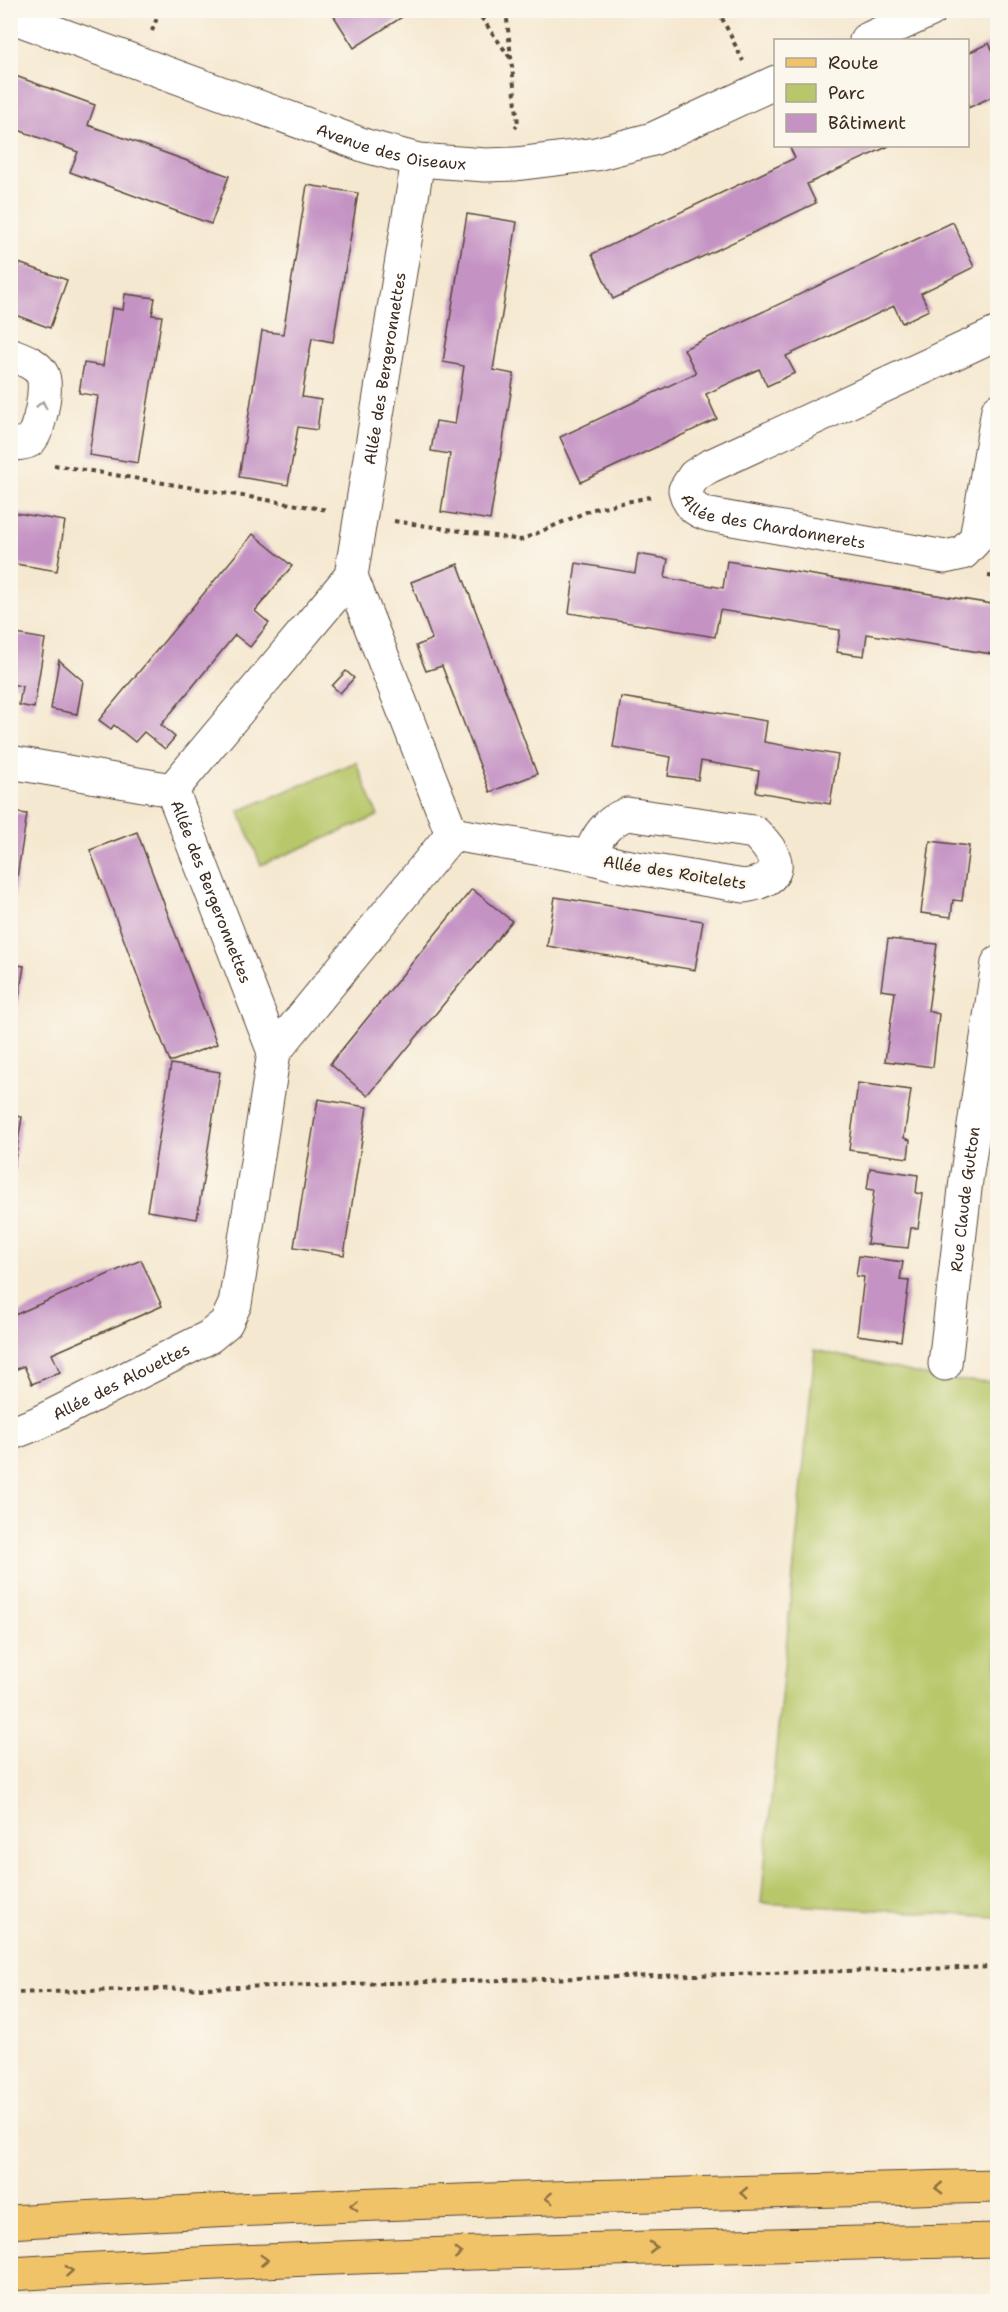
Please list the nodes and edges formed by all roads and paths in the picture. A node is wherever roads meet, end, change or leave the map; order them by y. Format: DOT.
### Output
graph roads {
  1 [pos="476,10"];
  2 [pos="506,10"];
  3 [pos="717,10"];
  4 [pos="931,10"];
  5 [pos="10,16"];
  6 [pos="868,39"];
  7 [pos="512,60"];
  8 [pos="767,86"];
  9 [pos="418,160"];
  10 [pos="485,165"];
  11 [pos="998,333"];
  12 [pos="10,354"];
  13 [pos="998,410"];
  14 [pos="10,444"];
  15 [pos="351,576"];
  16 [pos="10,762"];
  17 [pos="172,790"];
  18 [pos="452,834"];
  19 [pos="589,856"];
  20 [pos="998,963"];
  21 [pos="274,1052"];
  22 [pos="945,1364"];
  23 [pos="10,1434"];
  24 [pos="998,1967"];
  25 [pos="10,1993"];
  26 [pos="998,2186"];
  27 [pos="10,2222"];
  28 [pos="998,2240"];
  29 [pos="10,2274"];
  30 [pos="670,2301"];
  31 [pos="998,2301"];
  1 -- 7 [label="path"];
  2 -- 7 [label="path"];
  3 -- 8 [label="path"];
  4 -- 6 [label="street"];
  5 -- 9 [label="street, Avenue des Oiseaux"];
  7 -- 10 [label="path"];
  8 -- 10 [label="street, Avenue des Oiseaux"];
  9 -- 10 [label="street, Avenue des Oiseaux"];
  9 -- 15 [label="street, Allée des Bergeronnettes"];
  11 -- 13 [label="street, Allée des Chardonnerets"];
  14 -- 12 [label="street, one-way"];
  15 -- 17 [label="street, Allée des Bergeronnettes"];
  15 -- 18 [label="street"];
  16 -- 17 [label="street"];
  17 -- 21 [label="street, Allée des Bergeronnettes"];
  18 -- 19 [label="street, Allée des Roitelets"];
  18 -- 21 [label="street"];
  19 -- 19 [label="street, Allée des Roitelets"];
  20 -- 22 [label="street, Rue Claude Gutton"];
  21 -- 23 [label="street, Allée des Alouettes"];
  24 -- 25 [label="path"];
  26 -- 27 [label="main road, one-way"];
  29 -- 28 [label="main road, one-way"];
  30 -- 31 [label="path"];
}
